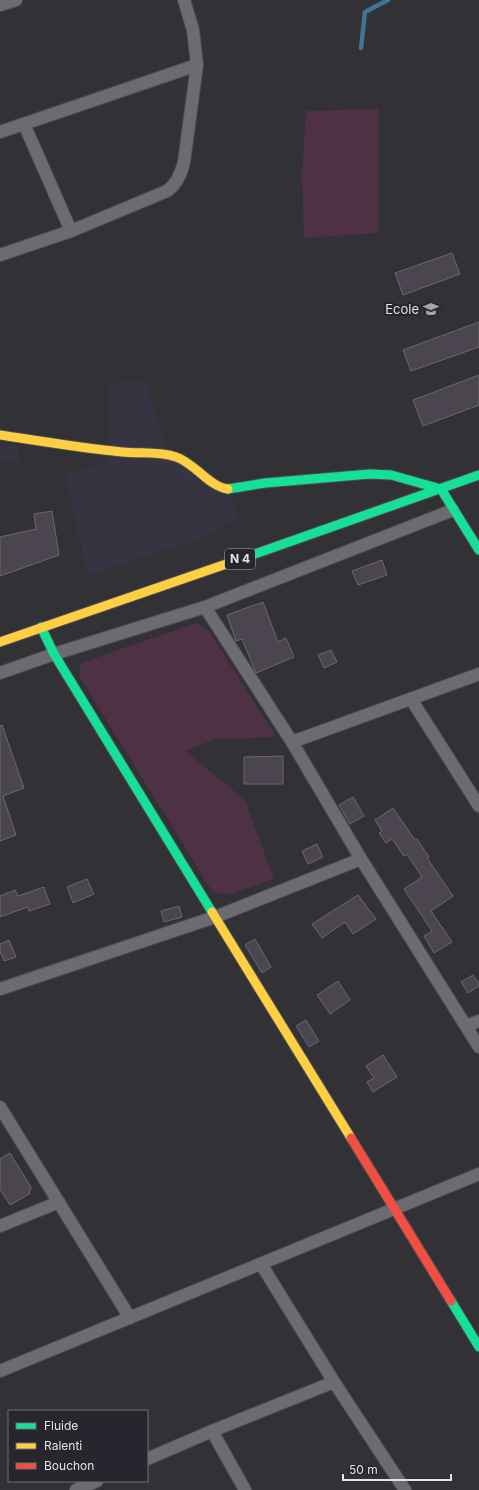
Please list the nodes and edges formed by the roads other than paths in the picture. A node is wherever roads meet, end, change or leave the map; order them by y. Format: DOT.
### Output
graph roads {
  1 [pos="16,0"];
  2 [pos="184,0"];
  3 [pos="0,6"];
  4 [pos="197,65"];
  5 [pos="24,124"];
  6 [pos="0,132"];
  7 [pos="71,231"];
  8 [pos="0,255"];
  9 [pos="0,435"];
  10 [pos="479,475"];
  11 [pos="441,489"];
  12 [pos="454,510"];
  13 [pos="479,550"];
  14 [pos="205,608"];
  15 [pos="42,627"];
  16 [pos="0,642"];
  17 [pos="54,654"];
  18 [pos="0,673"];
  19 [pos="479,674"];
  20 [pos="411,699"];
  21 [pos="292,742"];
  22 [pos="479,806"];
  23 [pos="361,859"];
  24 [pos="215,917"];
  25 [pos="0,990"];
  26 [pos="479,1021"];
  27 [pos="466,1026"];
  28 [pos="479,1047"];
  29 [pos="0,1107"];
  30 [pos="479,1174"];
  31 [pos="59,1202"];
  32 [pos="394,1210"];
  33 [pos="0,1226"];
  34 [pos="261,1264"];
  35 [pos="130,1318"];
  36 [pos="479,1347"];
  37 [pos="0,1371"];
  38 [pos="334,1382"];
  39 [pos="212,1431"];
  40 [pos="148,1459"];
  41 [pos="95,1482"];
  42 [pos="76,1490"];
  43 [pos="245,1490"];
  44 [pos="405,1490"];
  1 -- 3 [label="street"];
  2 -- 4 [label="street"];
  4 -- 5 [label="street"];
  4 -- 7 [label="street"];
  5 -- 6 [label="street"];
  5 -- 7 [label="street"];
  7 -- 8 [label="street"];
  9 -- 11 [label="main road"];
  10 -- 11 [label="main road, N 4"];
  11 -- 12 [label="main road"];
  11 -- 15 [label="main road, N 4"];
  12 -- 13 [label="main road"];
  12 -- 14 [label="street"];
  14 -- 17 [label="street"];
  14 -- 21 [label="street"];
  15 -- 16 [label="main road, N 4"];
  15 -- 17 [label="main road"];
  17 -- 18 [label="street"];
  17 -- 24 [label="main road"];
  19 -- 20 [label="street"];
  20 -- 21 [label="street"];
  20 -- 22 [label="street"];
  21 -- 23 [label="street"];
  23 -- 24 [label="street"];
  23 -- 27 [label="street"];
  24 -- 25 [label="street"];
  24 -- 32 [label="main road"];
  26 -- 27 [label="street"];
  27 -- 28 [label="street"];
  29 -- 31 [label="street"];
  30 -- 32 [label="street"];
  31 -- 33 [label="street"];
  31 -- 35 [label="street"];
  32 -- 34 [label="street"];
  32 -- 36 [label="main road"];
  34 -- 35 [label="street"];
  34 -- 38 [label="street"];
  35 -- 37 [label="street"];
  38 -- 39 [label="street"];
  38 -- 44 [label="street"];
  39 -- 40 [label="street"];
  39 -- 43 [label="street"];
  41 -- 42 [label="street"];
}
